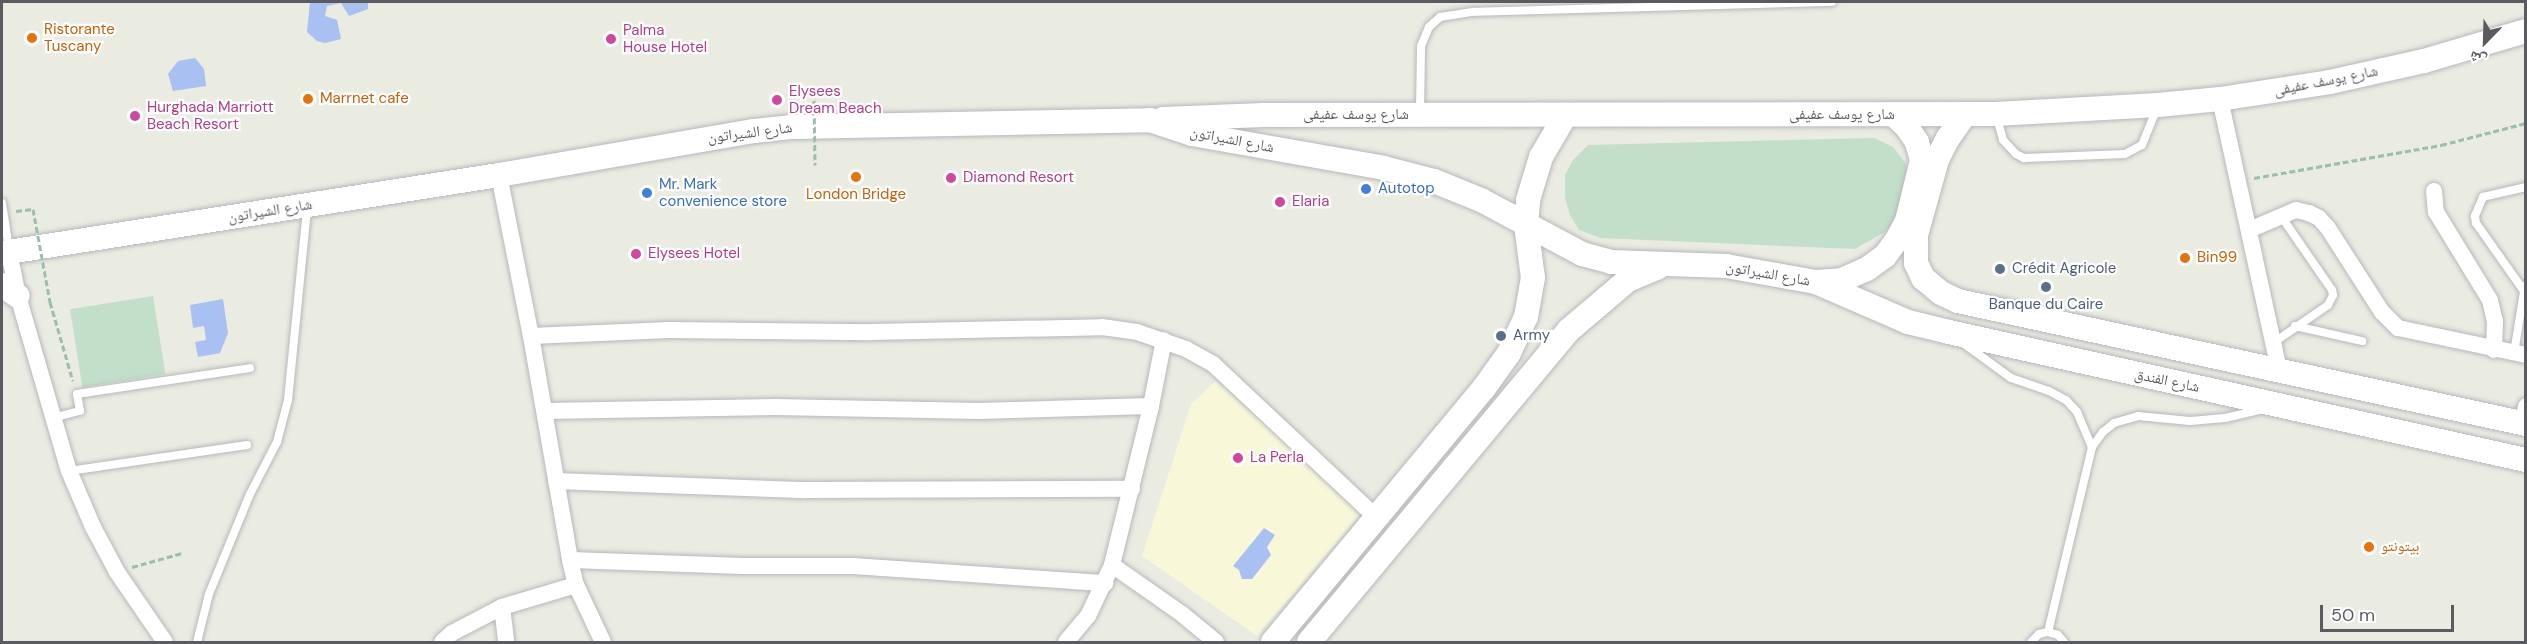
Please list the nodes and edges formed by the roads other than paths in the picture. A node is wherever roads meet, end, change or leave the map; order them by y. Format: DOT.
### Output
graph roads {
  1 [pos="1830,2"];
  2 [pos="1722,3"];
  3 [pos="1558,6"];
  4 [pos="2526,31"];
  5 [pos="2220,99"];
  6 [pos="2158,105"];
  7 [pos="1965,114"];
  8 [pos="1996,114"];
  9 [pos="1420,115"];
  10 [pos="1894,115"];
  11 [pos="1565,116"];
  12 [pos="1150,120"];
  13 [pos="499,175"];
  14 [pos="1924,184"];
  15 [pos="2526,187"];
  16 [pos="2434,191"];
  17 [pos="2,203"];
  18 [pos="308,205"];
  19 [pos="2281,216"];
  20 [pos="1526,225"];
  21 [pos="2249,230"];
  22 [pos="5,253"];
  23 [pos="1665,263"];
  24 [pos="1816,282"];
  25 [pos="2525,288"];
  26 [pos="10,291"];
  27 [pos="2295,326"];
  28 [pos="1949,332"];
  29 [pos="531,336"];
  30 [pos="1164,340"];
  31 [pos="2362,342"];
  32 [pos="2273,343"];
  33 [pos="2494,350"];
  34 [pos="2520,354"];
  35 [pos="250,368"];
  36 [pos="2279,370"];
  37 [pos="2276,405"];
  38 [pos="1151,406"];
  39 [pos="545,411"];
  40 [pos="53,418"];
  41 [pos="2525,418"];
  42 [pos="247,445"];
  43 [pos="2092,447"];
  44 [pos="2526,460"];
  45 [pos="69,471"];
  46 [pos="556,481"];
  47 [pos="1132,489"];
  48 [pos="1376,517"];
  49 [pos="570,560"];
  50 [pos="1112,565"];
  51 [pos="1106,583"];
  52 [pos="576,585"];
  53 [pos="502,607"];
  54 [pos="2048,632"];
  55 [pos="165,642"];
  56 [pos="197,642"];
  57 [pos="442,642"];
  58 [pos="506,642"];
  59 [pos="603,642"];
  60 [pos="1066,642"];
  61 [pos="1216,642"];
  62 [pos="1273,642"];
  63 [pos="1309,642"];
  64 [pos="2031,642"];
  65 [pos="2064,642"];
  1 -- 2 [label="lane"];
  2 -- 3 [label="lane"];
  3 -- 9 [label="lane"];
  4 -- 5 [label="street, شارع يوسف عفيفى"];
  5 -- 6 [label="street, شارع يوسف عفيفى"];
  5 -- 21 [label="street"];
  6 -- 8 [label="street, شارع يوسف عفيفى"];
  6 -- 8 [label="lane"];
  7 -- 8 [label="street, شارع يوسف عفيفى"];
  7 -- 10 [label="street, شارع يوسف عفيفى"];
  7 -- 14 [label="street"];
  9 -- 11 [label="street, شارع يوسف عفيفى"];
  9 -- 12 [label="street, شارع يوسف عفيفى"];
  10 -- 11 [label="street, شارع يوسف عفيفى"];
  10 -- 14 [label="street, شارع الشيراتون"];
  11 -- 20 [label="street"];
  12 -- 13 [label="street, شارع الشيراتون"];
  12 -- 20 [label="street, شارع الشيراتون"];
  13 -- 18 [label="street, شارع الشيراتون"];
  13 -- 29 [label="street"];
  14 -- 24 [label="street, شارع الشيراتون"];
  14 -- 36 [label="street, شارع الشيراتون"];
  15 -- 25 [label="lane"];
  16 -- 33 [label="street"];
  17 -- 22 [label="lane"];
  18 -- 22 [label="street, شارع الشيراتون"];
  18 -- 56 [label="lane"];
  19 -- 21 [label="street"];
  19 -- 27 [label="lane"];
  19 -- 33 [label="street"];
  20 -- 23 [label="street, شارع الشيراتون"];
  20 -- 48 [label="street"];
  21 -- 32 [label="street"];
  22 -- 26 [label="street"];
  23 -- 24 [label="street, شارع الشيراتون"];
  23 -- 63 [label="street, شارع الشيراتون"];
  24 -- 28 [label="street, شارع الفندق"];
  25 -- 34 [label="lane"];
  26 -- 40 [label="street"];
  27 -- 31 [label="lane"];
  27 -- 32 [label="lane"];
  28 -- 37 [label="street, شارع الفندق"];
  28 -- 43 [label="lane"];
  29 -- 30 [label="street"];
  29 -- 39 [label="street"];
  30 -- 38 [label="street"];
  30 -- 48 [label="street"];
  32 -- 36 [label="street"];
  33 -- 34 [label="street"];
  35 -- 40 [label="lane"];
  36 -- 41 [label="street"];
  37 -- 43 [label="lane"];
  37 -- 44 [label="street, شارع الفندق"];
  38 -- 39 [label="street"];
  38 -- 47 [label="street"];
  39 -- 46 [label="street"];
  40 -- 45 [label="street"];
  42 -- 45 [label="lane"];
  43 -- 54 [label="lane"];
  45 -- 55 [label="street"];
  46 -- 47 [label="street"];
  46 -- 49 [label="street"];
  47 -- 50 [label="street"];
  48 -- 62 [label="street"];
  49 -- 51 [label="street"];
  49 -- 52 [label="street"];
  50 -- 51 [label="street"];
  50 -- 61 [label="street"];
  51 -- 60 [label="street"];
  52 -- 53 [label="street"];
  52 -- 59 [label="street"];
  53 -- 57 [label="street"];
  53 -- 58 [label="street"];
  54 -- 64 [label="lane"];
  54 -- 65 [label="lane"];
}
